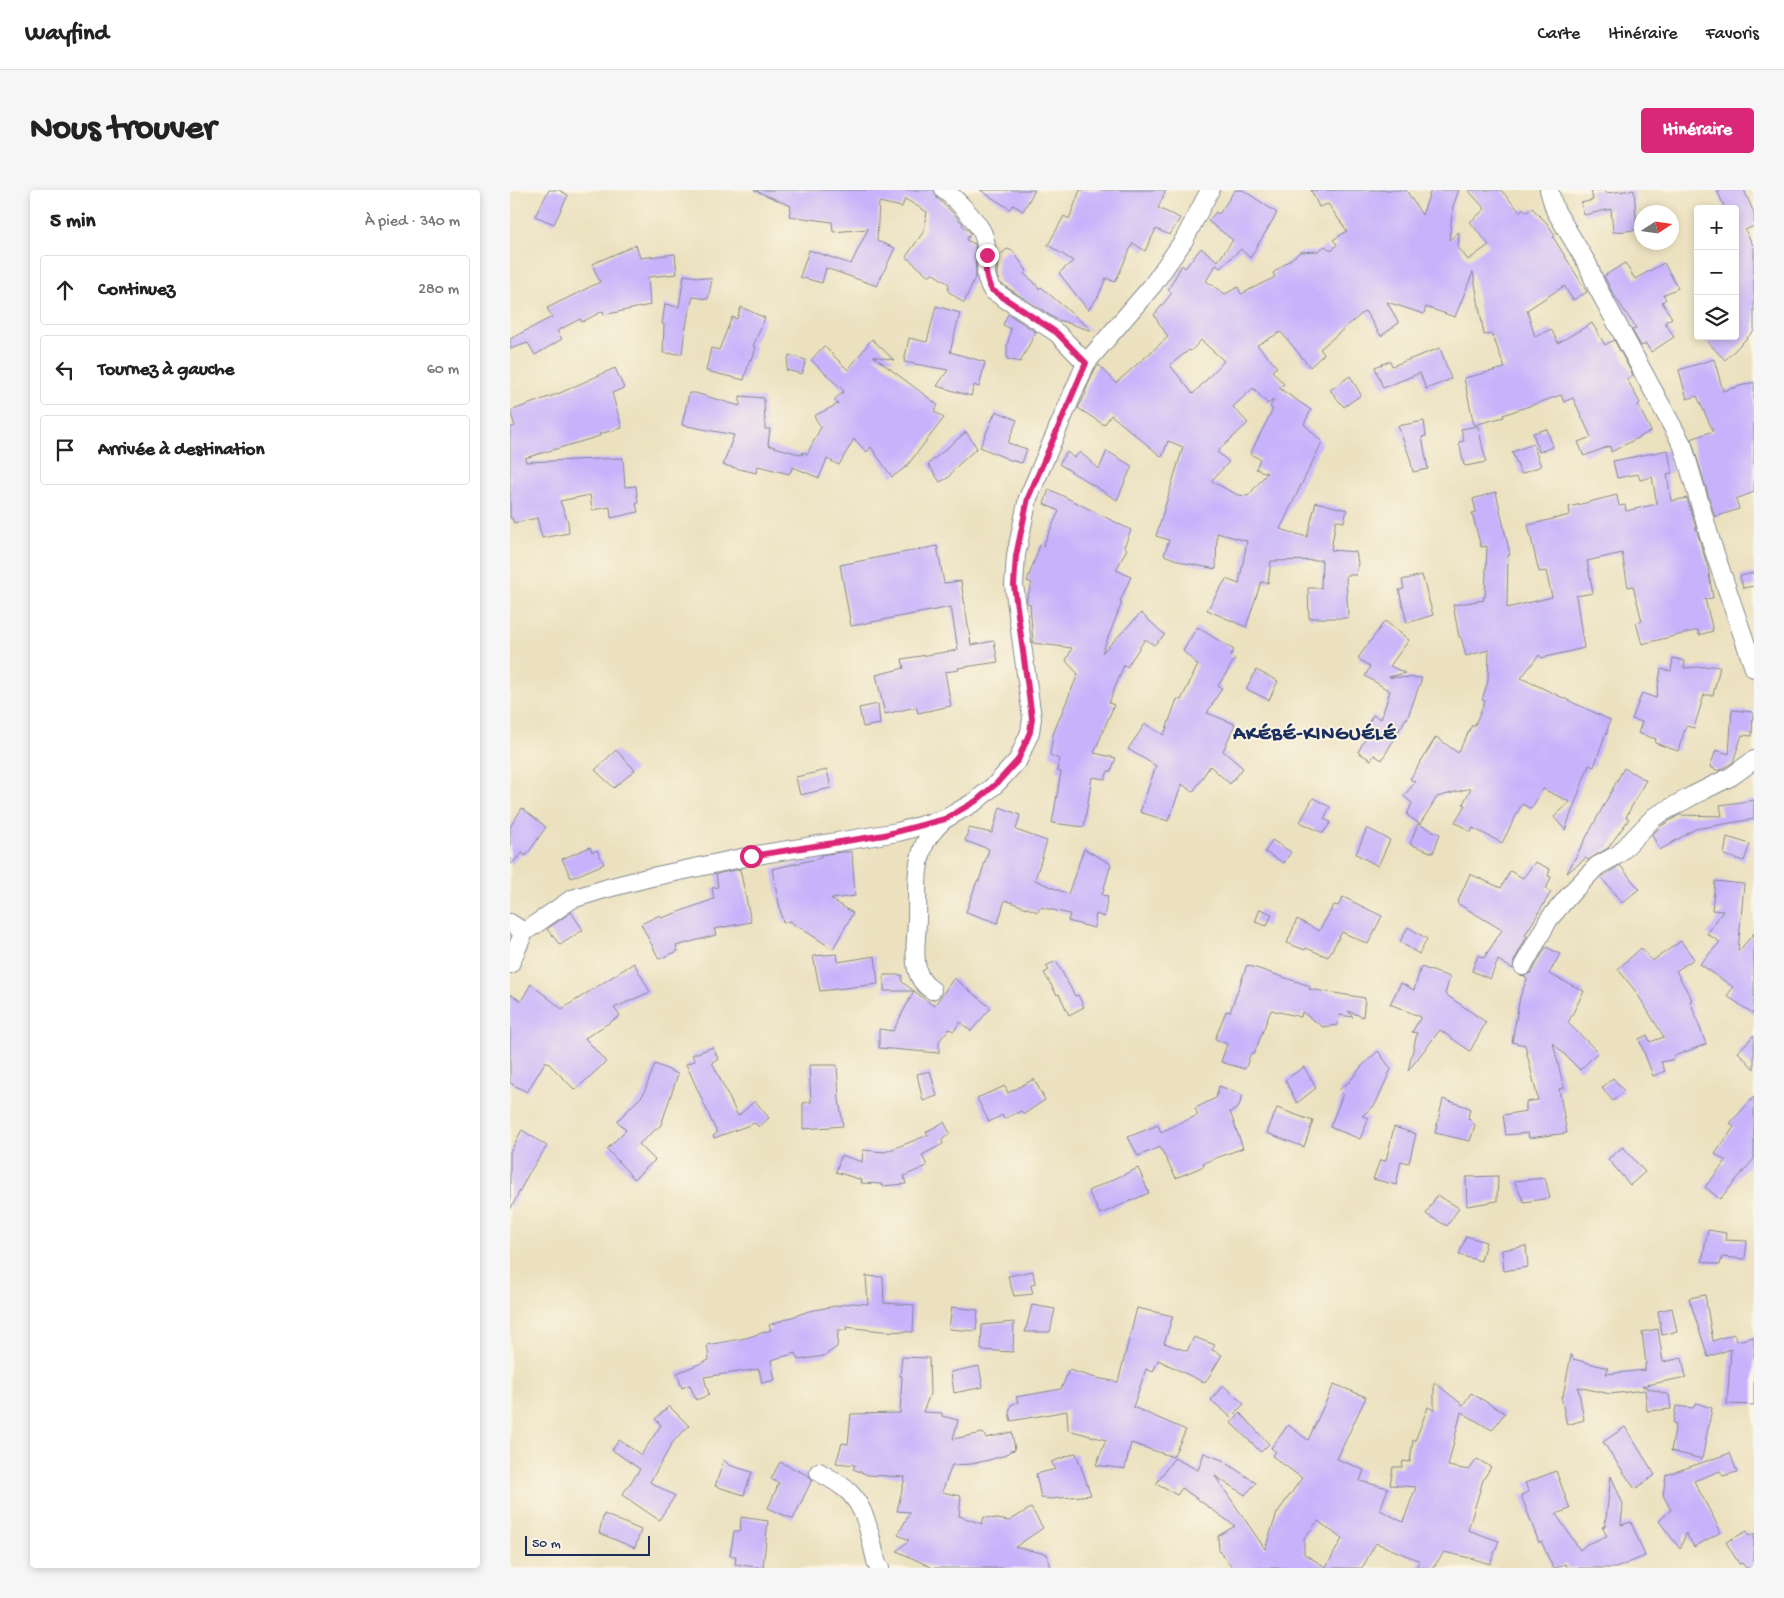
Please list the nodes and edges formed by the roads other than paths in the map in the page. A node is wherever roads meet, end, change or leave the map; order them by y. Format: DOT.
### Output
graph roads {
  1 [pos="944,190"];
  2 [pos="1210,190"];
  3 [pos="1549,190"];
  4 [pos="1086,363"];
  5 [pos="1754,668"];
  6 [pos="1754,760"];
  7 [pos="945,819"];
  8 [pos="517,927"];
  9 [pos="510,964"];
  10 [pos="1523,966"];
  11 [pos="932,990"];
  12 [pos="819,1472"];
  13 [pos="880,1568"];
  1 -- 4 [label="street"];
  2 -- 4 [label="street"];
  3 -- 5 [label="street"];
  4 -- 7 [label="street"];
  6 -- 10 [label="street"];
  7 -- 8 [label="street"];
  7 -- 11 [label="street"];
  8 -- 9 [label="street"];
  12 -- 13 [label="street"];
}
